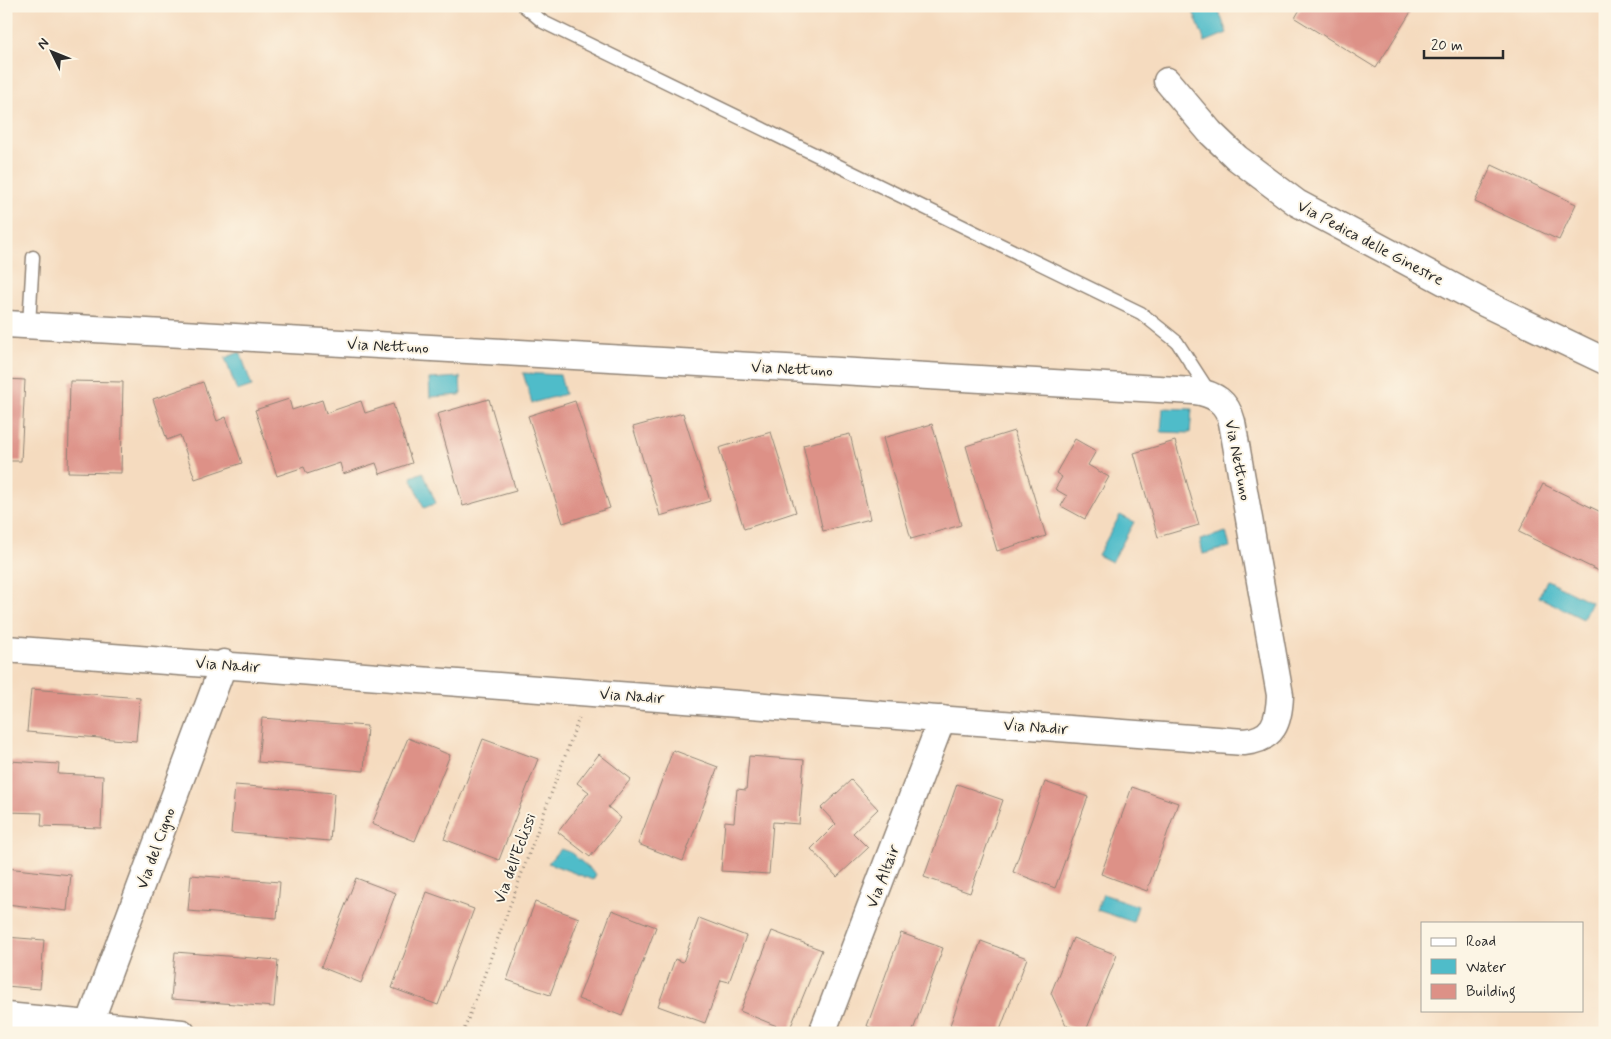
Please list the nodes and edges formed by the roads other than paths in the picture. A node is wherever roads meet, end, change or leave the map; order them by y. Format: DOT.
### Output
graph roads {
  1 [pos="524,6"];
  2 [pos="1167,81"];
  3 [pos="33,257"];
  4 [pos="17,325"];
  5 [pos="1605,361"];
  6 [pos="1210,394"];
  7 [pos="6,649"];
  8 [pos="224,664"];
  9 [pos="942,718"];
  10 [pos="1258,740"];
  11 [pos="6,1016"];
  12 [pos="87,1029"];
  13 [pos="182,1033"];
  14 [pos="822,1033"];
  1 -- 6 [label="lane"];
  2 -- 5 [label="street, Via Pedica delle Ginestre"];
  3 -- 4 [label="lane"];
  4 -- 6 [label="street, Via Nettuno"];
  6 -- 10 [label="street, Via Nettuno"];
  7 -- 8 [label="street, Via Nadir"];
  8 -- 9 [label="street, Via Nadir"];
  8 -- 12 [label="street, Via del Cigno"];
  9 -- 10 [label="street, Via Nadir"];
  9 -- 14 [label="street, Via Altair"];
  11 -- 12 [label="street"];
  12 -- 13 [label="street"];
}
